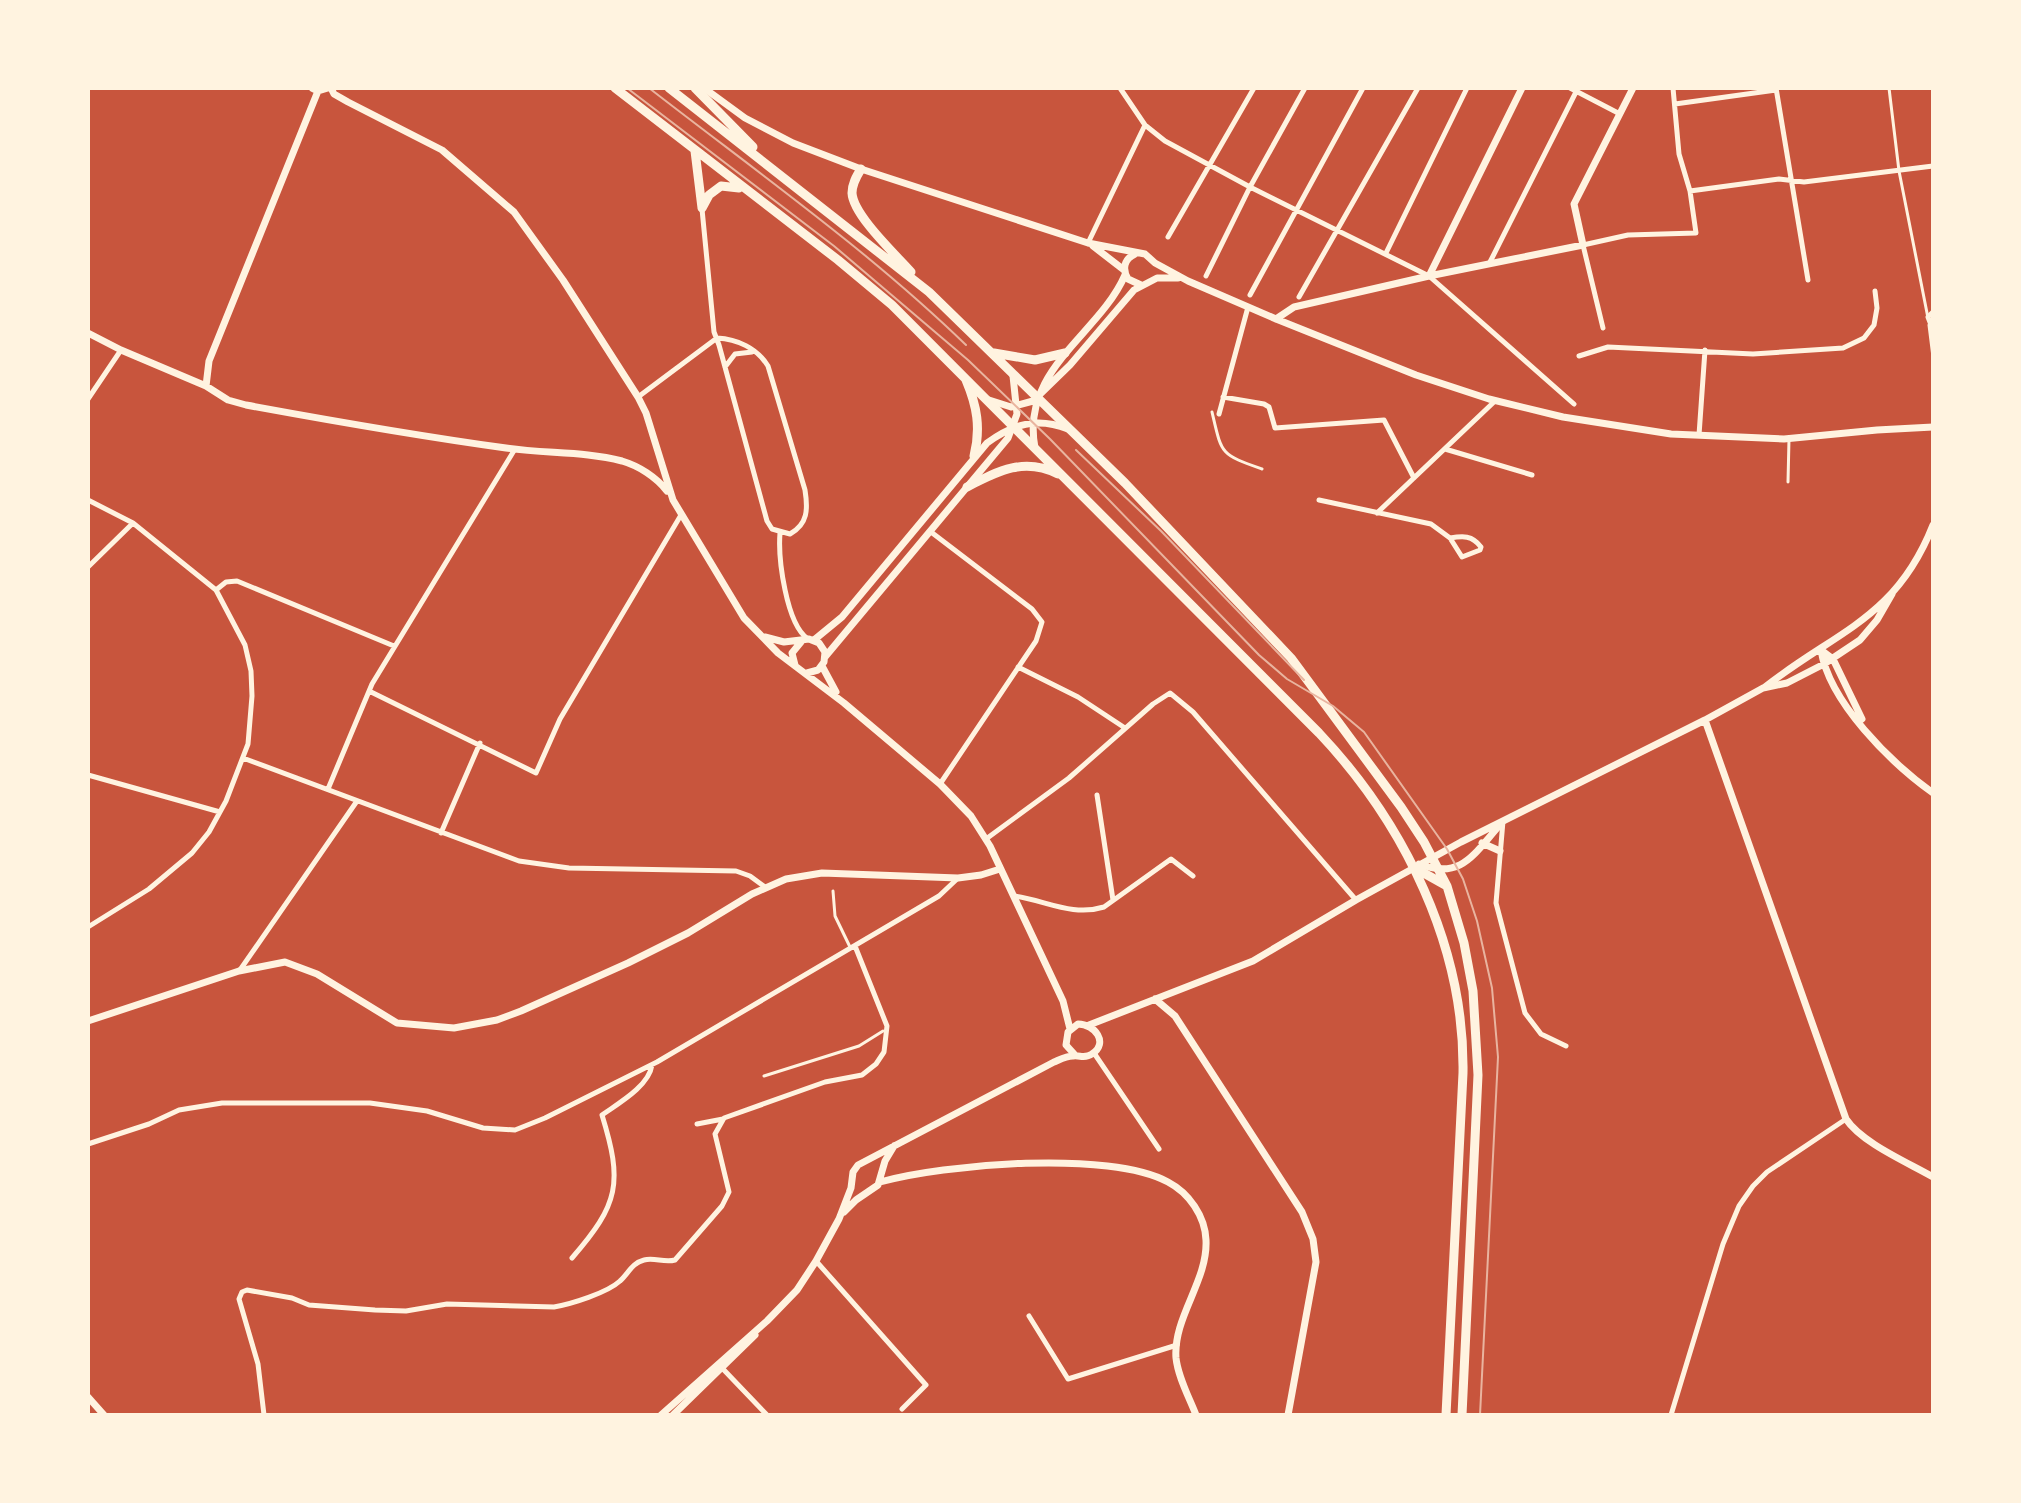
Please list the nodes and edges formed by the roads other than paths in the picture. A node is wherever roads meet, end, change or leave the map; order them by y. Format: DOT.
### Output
graph roads {
  1 [pos="329,88"];
  2 [pos="669,88"];
  3 [pos="695,88"];
  4 [pos="704,88"];
  5 [pos="1120,88"];
  6 [pos="1254,88"];
  7 [pos="1305,88"];
  8 [pos="1363,88"];
  9 [pos="1418,88"];
  10 [pos="1467,88"];
  11 [pos="1522,88"];
  12 [pos="1633,88"];
  13 [pos="1673,88"];
  14 [pos="1889,88"];
  15 [pos="315,89"];
  16 [pos="616,89"];
  17 [pos="1574,89"];
  18 [pos="1776,89"];
  19 [pos="1675,104"];
  20 [pos="1620,114"];
  21 [pos="1145,125"];
  22 [pos="695,151"];
  23 [pos="1210,166"];
  24 [pos="1933,166"];
  25 [pos="861,169"];
  26 [pos="1899,171"];
  27 [pos="787,180"];
  28 [pos="1791,181"];
  29 [pos="1250,187"];
  30 [pos="747,190"];
  31 [pos="1690,191"];
  32 [pos="702,208"];
  33 [pos="1297,209"];
  34 [pos="1337,229"];
  35 [pos="1168,237"];
  36 [pos="1088,243"];
  37 [pos="1583,245"];
  38 [pos="1386,253"];
  39 [pos="1135,254"];
  40 [pos="1155,263"];
  41 [pos="1489,264"];
  42 [pos="1125,272"];
  43 [pos="1206,276"];
  44 [pos="1429,276"];
  45 [pos="1808,280"];
  46 [pos="1188,281"];
  47 [pos="1145,283"];
  48 [pos="1875,291"];
  49 [pos="929,292"];
  50 [pos="1250,295"];
  51 [pos="1299,297"];
  52 [pos="1248,307"];
  53 [pos="1930,314"];
  54 [pos="1276,319"];
  55 [pos="1603,328"];
  56 [pos="1933,330"];
  57 [pos="88,333"];
  58 [pos="717,338"];
  59 [pos="121,350"];
  60 [pos="1705,350"];
  61 [pos="757,353"];
  62 [pos="994,353"];
  63 [pos="1065,353"];
  64 [pos="1579,356"];
  65 [pos="1933,357"];
  66 [pos="725,367"];
  67 [pos="1011,370"];
  68 [pos="963,374"];
  69 [pos="206,386"];
  70 [pos="638,397"];
  71 [pos="1038,397"];
  72 [pos="1223,397"];
  73 [pos="88,399"];
  74 [pos="989,400"];
  75 [pos="1496,400"];
  76 [pos="1574,404"];
  77 [pos="1017,407"];
  78 [pos="1216,413"];
  79 [pos="1033,422"];
  80 [pos="1014,426"];
  81 [pos="1933,427"];
  82 [pos="1073,431"];
  83 [pos="1699,436"];
  84 [pos="1789,439"];
  85 [pos="1035,448"];
  86 [pos="515,449"];
  87 [pos="1444,449"];
  88 [pos="974,456"];
  89 [pos="1262,469"];
  90 [pos="1532,475"];
  91 [pos="1065,478"];
  92 [pos="1414,478"];
  93 [pos="1788,482"];
  94 [pos="967,487"];
  95 [pos="88,500"];
  96 [pos="673,500"];
  97 [pos="1319,500"];
  98 [pos="1377,513"];
  99 [pos="682,514"];
  100 [pos="133,523"];
  101 [pos="1933,525"];
  102 [pos="931,532"];
  103 [pos="780,533"];
  104 [pos="1450,538"];
  105 [pos="88,567"];
  106 [pos="216,590"];
  107 [pos="1892,594"];
  108 [pos="756,631"];
  109 [pos="809,640"];
  110 [pos="394,646"];
  111 [pos="1821,650"];
  112 [pos="825,657"];
  113 [pos="1833,659"];
  114 [pos="1824,664"];
  115 [pos="822,666"];
  116 [pos="1018,667"];
  117 [pos="797,668"];
  118 [pos="807,673"];
  119 [pos="1763,688"];
  120 [pos="369,691"];
  121 [pos="844,703"];
  122 [pos="1705,720"];
  123 [pos="1125,728"];
  124 [pos="1869,736"];
  125 [pos="480,743"];
  126 [pos="243,758"];
  127 [pos="88,775"];
  128 [pos="940,784"];
  129 [pos="328,789"];
  130 [pos="1933,793"];
  131 [pos="1097,795"];
  132 [pos="357,801"];
  133 [pos="220,812"];
  134 [pos="1503,821"];
  135 [pos="441,833"];
  136 [pos="986,839"];
  137 [pos="1482,843"];
  138 [pos="1500,851"];
  139 [pos="1432,857"];
  140 [pos="1414,863"];
  141 [pos="1000,869"];
  142 [pos="1439,870"];
  143 [pos="1193,876"];
  144 [pos="958,878"];
  145 [pos="1447,886"];
  146 [pos="765,887"];
  147 [pos="833,891"];
  148 [pos="1013,896"];
  149 [pos="1113,900"];
  150 [pos="1356,900"];
  151 [pos="88,927"];
  152 [pos="853,947"];
  153 [pos="239,971"];
  154 [pos="1155,999"];
  155 [pos="1063,1001"];
  156 [pos="88,1021"];
  157 [pos="1085,1024"];
  158 [pos="1070,1029"];
  159 [pos="883,1031"];
  160 [pos="1066,1045"];
  161 [pos="1566,1046"];
  162 [pos="1094,1053"];
  163 [pos="1075,1055"];
  164 [pos="652,1065"];
  165 [pos="1046,1066"];
  166 [pos="764,1076"];
  167 [pos="724,1118"];
  168 [pos="1846,1119"];
  169 [pos="697,1124"];
  170 [pos="898,1142"];
  171 [pos="88,1144"];
  172 [pos="1159,1149"];
  173 [pos="866,1162"];
  174 [pos="881,1172"];
  175 [pos="1933,1177"];
  176 [pos="852,1181"];
  177 [pos="880,1182"];
  178 [pos="869,1191"];
  179 [pos="839,1219"];
  180 [pos="572,1258"];
  181 [pos="816,1261"];
  182 [pos="1029,1316"];
  183 [pos="767,1321"];
  184 [pos="1178,1345"];
  185 [pos="726,1356"];
  186 [pos="723,1369"];
  187 [pos="88,1397"];
  188 [pos="902,1409"];
  189 [pos="104,1415"];
  190 [pos="264,1415"];
  191 [pos="661,1415"];
  192 [pos="673,1415"];
  193 [pos="767,1415"];
  194 [pos="1196,1415"];
  195 [pos="1288,1415"];
  196 [pos="1446,1415"];
  197 [pos="1462,1415"];
  198 [pos="1671,1415"];
  1 -- 15 [label="street"];
  1 -- 70 [label="street"];
  2 -- 27 [label="highway"];
  3 -- 27 [label="highway"];
  4 -- 25 [label="street"];
  5 -- 21 [label="street"];
  6 -- 23 [label="street"];
  7 -- 29 [label="street"];
  8 -- 33 [label="street"];
  9 -- 34 [label="street"];
  10 -- 38 [label="street"];
  11 -- 44 [label="street"];
  12 -- 20 [label="street"];
  13 -- 19 [label="street"];
  14 -- 26 [label="lane"];
  15 -- 69 [label="street"];
  16 -- 22 [label="highway"];
  17 -- 20 [label="street"];
  17 -- 41 [label="street"];
  18 -- 19 [label="street"];
  18 -- 28 [label="street"];
  19 -- 31 [label="street"];
  20 -- 37 [label="street"];
  21 -- 23 [label="street"];
  21 -- 36 [label="street"];
  22 -- 30 [label="highway"];
  22 -- 32 [label="highway"];
  23 -- 29 [label="street"];
  23 -- 35 [label="street"];
  24 -- 26 [label="street"];
  25 -- 36 [label="street"];
  25 -- 49 [label="highway"];
  26 -- 28 [label="street"];
  26 -- 53 [label="lane"];
  27 -- 49 [label="highway"];
  28 -- 31 [label="street"];
  28 -- 45 [label="street"];
  29 -- 33 [label="street"];
  29 -- 43 [label="street"];
  30 -- 32 [label="highway"];
  30 -- 68 [label="highway"];
  31 -- 37 [label="street"];
  32 -- 58 [label="street"];
  33 -- 34 [label="street"];
  33 -- 50 [label="street"];
  34 -- 38 [label="street"];
  34 -- 51 [label="street"];
  36 -- 39 [label="street"];
  36 -- 42 [label="street"];
  37 -- 41 [label="street"];
  37 -- 55 [label="street"];
  38 -- 44 [label="street"];
  39 -- 40 [label="street"];
  39 -- 42 [label="street"];
  40 -- 46 [label="street"];
  40 -- 47 [label="street"];
  41 -- 44 [label="street"];
  42 -- 47 [label="street"];
  42 -- 63 [label="street"];
  44 -- 54 [label="street"];
  44 -- 76 [label="street"];
  46 -- 47 [label="street"];
  46 -- 52 [label="street"];
  47 -- 71 [label="street"];
  48 -- 60 [label="street"];
  49 -- 62 [label="highway"];
  52 -- 54 [label="street"];
  52 -- 72 [label="street"];
  53 -- 56 [label="street"];
  53 -- 65 [label="lane"];
  54 -- 75 [label="street"];
  57 -- 59 [label="street"];
  58 -- 61 [label="street"];
  58 -- 66 [label="street"];
  58 -- 70 [label="street"];
  59 -- 69 [label="street"];
  59 -- 73 [label="street"];
  60 -- 64 [label="street"];
  60 -- 83 [label="street"];
  61 -- 66 [label="street"];
  61 -- 103 [label="street"];
  62 -- 63 [label="highway"];
  62 -- 67 [label="highway"];
  63 -- 71 [label="street"];
  66 -- 103 [label="street"];
  67 -- 71 [label="highway"];
  67 -- 77 [label="street"];
  68 -- 74 [label="highway"];
  68 -- 88 [label="highway"];
  69 -- 86 [label="street"];
  70 -- 96 [label="street"];
  71 -- 77 [label="street"];
  71 -- 79 [label="street"];
  71 -- 82 [label="highway"];
  72 -- 78 [label="street"];
  72 -- 92 [label="street"];
  74 -- 77 [label="street"];
  74 -- 80 [label="highway"];
  75 -- 83 [label="street"];
  75 -- 87 [label="street"];
  77 -- 80 [label="street"];
  78 -- 89 [label="lane"];
  79 -- 80 [label="street"];
  79 -- 82 [label="street"];
  79 -- 85 [label="street"];
  80 -- 85 [label="highway"];
  80 -- 88 [label="street"];
  80 -- 94 [label="street"];
  81 -- 84 [label="street"];
  82 -- 139 [label="highway"];
  83 -- 84 [label="street"];
  84 -- 93 [label="lane"];
  85 -- 91 [label="highway"];
  86 -- 96 [label="street"];
  86 -- 110 [label="street"];
  87 -- 90 [label="street"];
  87 -- 92 [label="street"];
  88 -- 109 [label="street"];
  91 -- 94 [label="highway"];
  91 -- 140 [label="highway"];
  92 -- 98 [label="street"];
  94 -- 102 [label="street"];
  95 -- 100 [label="street"];
  96 -- 99 [label="street"];
  97 -- 98 [label="street"];
  98 -- 104 [label="street"];
  99 -- 108 [label="street"];
  99 -- 125 [label="street"];
  100 -- 105 [label="street"];
  100 -- 106 [label="street"];
  101 -- 107 [label="street"];
  102 -- 112 [label="street"];
  102 -- 116 [label="street"];
  103 -- 109 [label="street"];
  104 -- 104 [label="street"];
  106 -- 110 [label="street"];
  106 -- 126 [label="street"];
  107 -- 111 [label="street"];
  107 -- 113 [label="street"];
  108 -- 109 [label="street"];
  108 -- 117 [label="street"];
  109 -- 112 [label="street"];
  109 -- 117 [label="street"];
  110 -- 120 [label="street"];
  111 -- 113 [label="street"];
  111 -- 114 [label="street"];
  111 -- 119 [label="street"];
  112 -- 115 [label="street"];
  113 -- 114 [label="street"];
  113 -- 124 [label="street"];
  114 -- 119 [label="street"];
  114 -- 124 [label="street"];
  115 -- 118 [label="street"];
  115 -- 121 [label="street"];
  116 -- 123 [label="street"];
  116 -- 128 [label="street"];
  117 -- 118 [label="street"];
  118 -- 121 [label="street"];
  119 -- 122 [label="street"];
  120 -- 125 [label="street"];
  120 -- 129 [label="street"];
  121 -- 128 [label="street"];
  122 -- 134 [label="street"];
  122 -- 168 [label="street"];
  123 -- 136 [label="street"];
  123 -- 150 [label="street"];
  124 -- 130 [label="street"];
  125 -- 135 [label="street"];
  126 -- 129 [label="street"];
  126 -- 133 [label="street"];
  127 -- 133 [label="street"];
  128 -- 136 [label="street"];
  129 -- 132 [label="street"];
  131 -- 149 [label="street"];
  132 -- 135 [label="street"];
  132 -- 153 [label="street"];
  133 -- 151 [label="street"];
  134 -- 137 [label="street"];
  134 -- 138 [label="street"];
  134 -- 139 [label="street"];
  135 -- 146 [label="street"];
  136 -- 141 [label="street"];
  137 -- 138 [label="street"];
  137 -- 142 [label="street"];
  138 -- 161 [label="street"];
  139 -- 140 [label="street"];
  139 -- 142 [label="highway"];
  140 -- 142 [label="street"];
  140 -- 145 [label="highway"];
  140 -- 150 [label="street"];
  140 -- 196 [label="highway"];
  141 -- 144 [label="street"];
  141 -- 148 [label="street"];
  142 -- 145 [label="highway"];
  143 -- 149 [label="street"];
  144 -- 146 [label="street"];
  144 -- 152 [label="street"];
  145 -- 197 [label="highway"];
  146 -- 153 [label="street"];
  147 -- 152 [label="lane"];
  148 -- 149 [label="street"];
  148 -- 155 [label="street"];
  150 -- 154 [label="street"];
  152 -- 164 [label="street"];
  152 -- 167 [label="street"];
  153 -- 156 [label="street"];
  154 -- 157 [label="street"];
  154 -- 195 [label="street"];
  155 -- 157 [label="street"];
  155 -- 158 [label="street"];
  157 -- 158 [label="street"];
  157 -- 162 [label="street"];
  158 -- 160 [label="street"];
  159 -- 166 [label="lane"];
  160 -- 163 [label="street"];
  160 -- 165 [label="street"];
  162 -- 163 [label="street"];
  162 -- 172 [label="street"];
  163 -- 165 [label="street"];
  164 -- 171 [label="street"];
  164 -- 180 [label="street"];
  165 -- 170 [label="street"];
  167 -- 169 [label="street"];
  167 -- 190 [label="street"];
  168 -- 175 [label="street"];
  168 -- 198 [label="street"];
  170 -- 173 [label="street"];
  170 -- 174 [label="street"];
  173 -- 174 [label="street"];
  173 -- 176 [label="street"];
  174 -- 177 [label="street"];
  176 -- 178 [label="street"];
  176 -- 179 [label="street"];
  177 -- 178 [label="street"];
  177 -- 184 [label="street"];
  178 -- 179 [label="street"];
  179 -- 181 [label="street"];
  181 -- 183 [label="street"];
  181 -- 188 [label="street"];
  182 -- 184 [label="street"];
  183 -- 185 [label="street"];
  183 -- 186 [label="street"];
  184 -- 194 [label="street"];
  185 -- 186 [label="street"];
  185 -- 191 [label="street"];
  186 -- 192 [label="street"];
  186 -- 193 [label="street"];
  187 -- 189 [label="street"];
}
